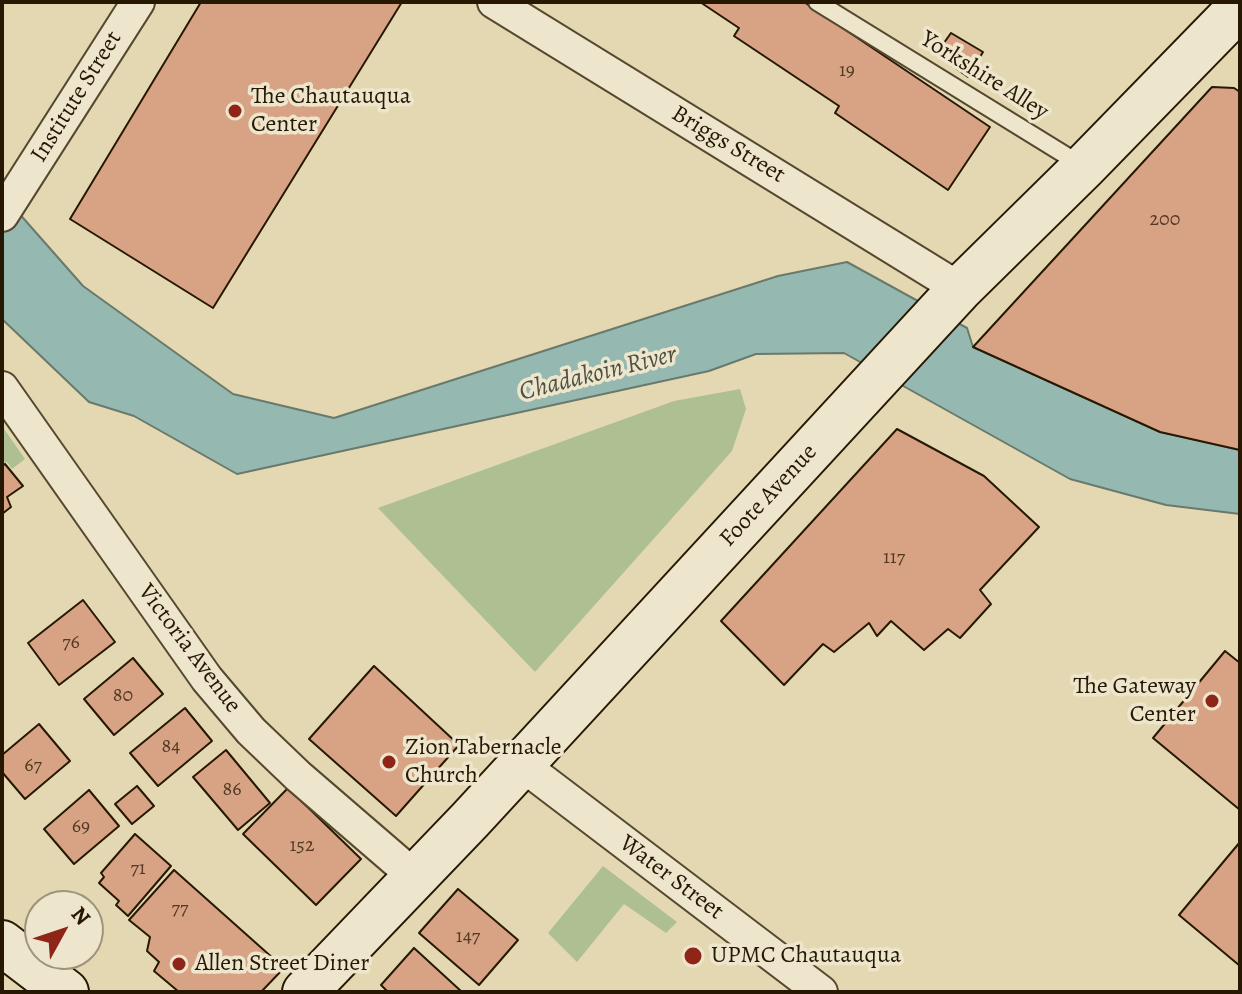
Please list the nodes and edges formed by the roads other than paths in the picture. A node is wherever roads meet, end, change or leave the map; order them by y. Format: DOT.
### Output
graph roads {
  1 [pos="138,2"];
  2 [pos="494,2"];
  3 [pos="817,2"];
  4 [pos="1225,15"];
  5 [pos="1085,166"];
  6 [pos="9,204"];
  7 [pos="952,297"];
  8 [pos="2,388"];
  9 [pos="521,764"];
  10 [pos="414,876"];
  11 [pos="2,943"];
  12 [pos="66,992"];
  13 [pos="305,992"];
  14 [pos="821,992"];
  1 -- 6 [label="street, Institute Street"];
  2 -- 7 [label="street, Briggs Street"];
  3 -- 5 [label="lane, Yorkshire Alley"];
  4 -- 5 [label="street, Foote Avenue"];
  5 -- 7 [label="street, Foote Avenue"];
  7 -- 9 [label="street, Foote Avenue"];
  8 -- 10 [label="street, Victoria Avenue"];
  9 -- 10 [label="street, Foote Avenue"];
  9 -- 14 [label="street, Water Street"];
  10 -- 13 [label="street, Foote Avenue"];
  11 -- 12 [label="street"];
}
